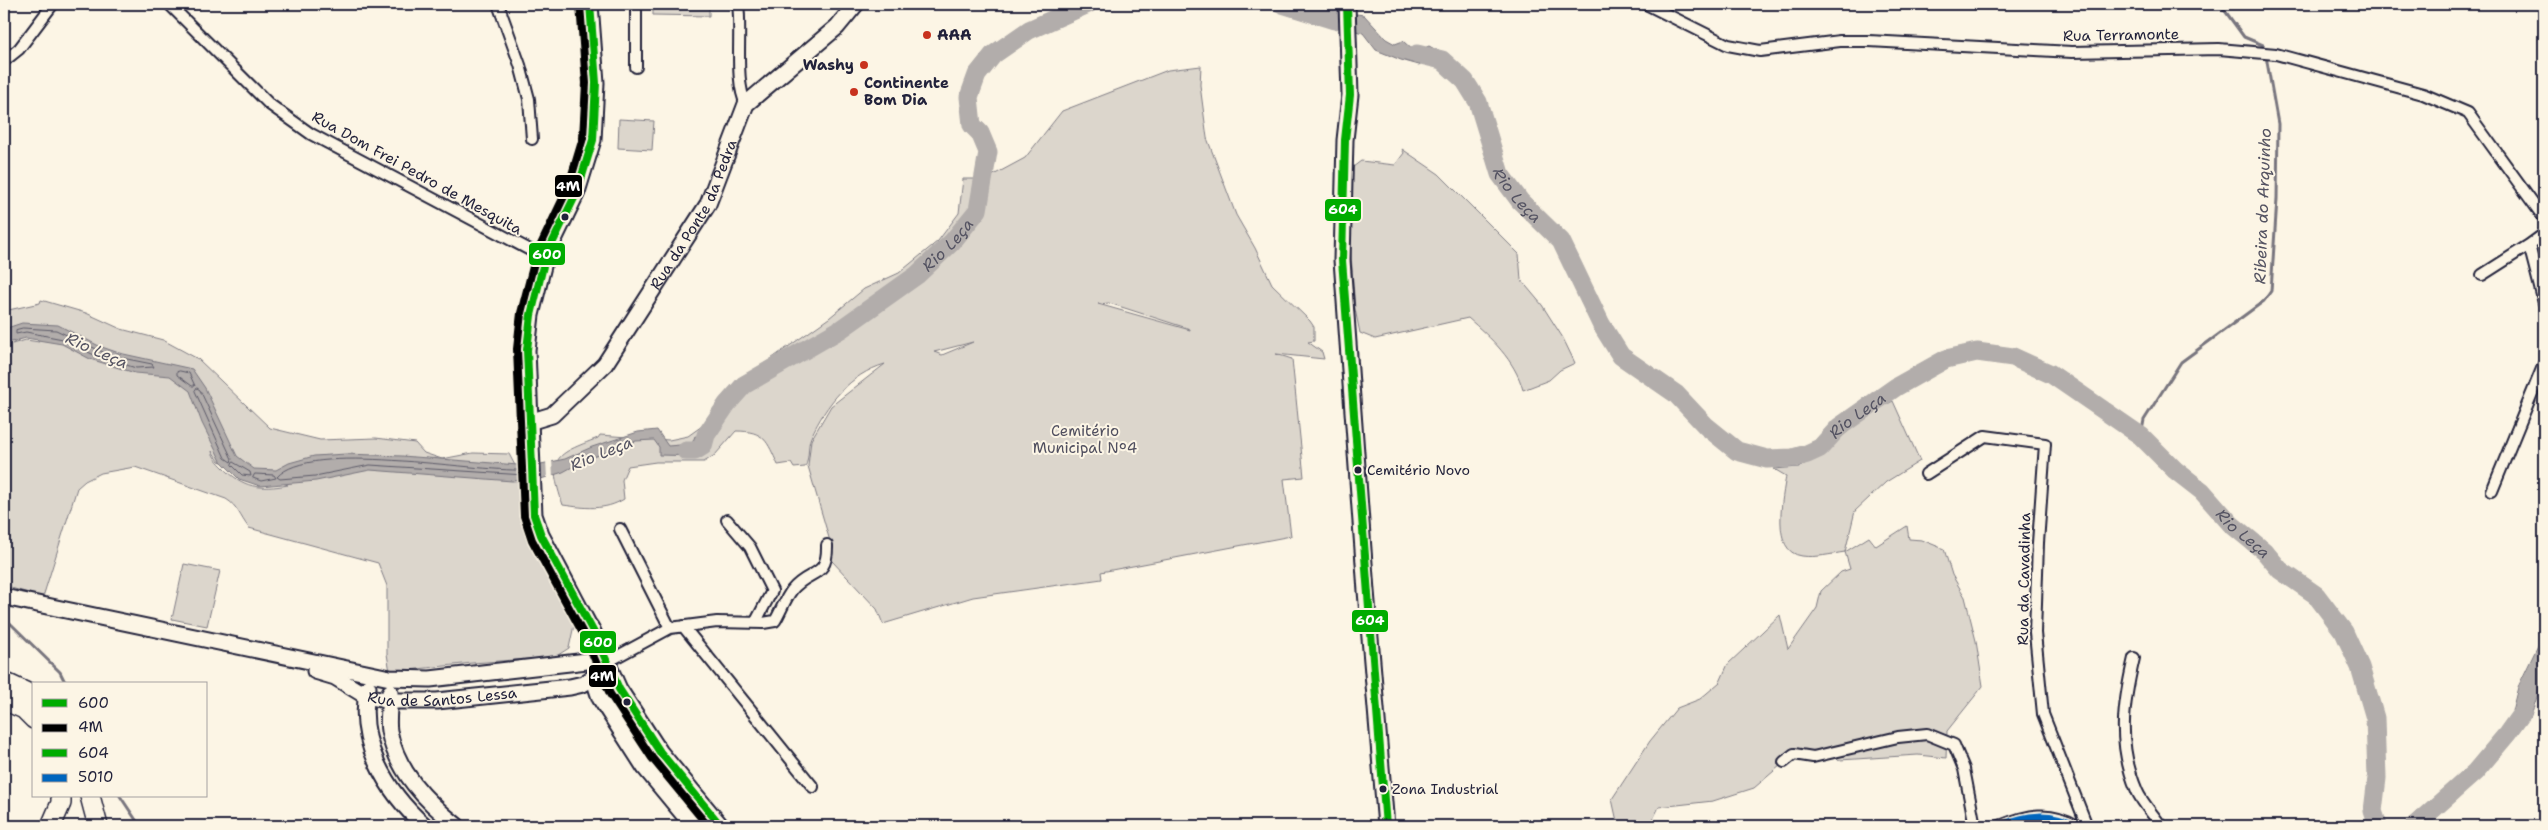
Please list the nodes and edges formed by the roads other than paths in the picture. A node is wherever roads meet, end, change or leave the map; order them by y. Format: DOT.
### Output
graph roads {
  1 [pos="53,4"];
  2 [pos="169,4"];
  3 [pos="498,4"];
  4 [pos="590,4"];
  5 [pos="636,4"];
  6 [pos="738,4"];
  7 [pos="856,4"];
  8 [pos="1347,4"];
  9 [pos="1646,4"];
  10 [pos="4,61"];
  11 [pos="636,67"];
  12 [pos="746,104"];
  13 [pos="532,139"];
  14 [pos="2544,218"];
  15 [pos="2544,234"];
  16 [pos="2529,245"];
  17 [pos="546,258"];
  18 [pos="2482,275"];
  19 [pos="2544,303"];
  20 [pos="2544,364"];
  21 [pos="529,422"];
  22 [pos="1926,474"];
  23 [pos="2492,491"];
  24 [pos="727,520"];
  25 [pos="620,530"];
  26 [pos="827,545"];
  27 [pos="4,597"];
  28 [pos="755,623"];
  29 [pos="683,626"];
  30 [pos="670,628"];
  31 [pos="2134,658"];
  32 [pos="300,660"];
  33 [pos="599,662"];
  34 [pos="373,676"];
  35 [pos="390,678"];
  36 [pos="593,680"];
  37 [pos="4,682"];
  38 [pos="32,695"];
  39 [pos="366,696"];
  40 [pos="4,700"];
  41 [pos="390,701"];
  42 [pos="32,716"];
  43 [pos="1784,762"];
  44 [pos="813,787"];
  45 [pos="62,798"];
  46 [pos="91,798"];
  47 [pos="711,823"];
  48 [pos="51,826"];
  49 [pos="98,826"];
  50 [pos="425,826"];
  51 [pos="457,826"];
  52 [pos="693,826"];
  53 [pos="1386,826"];
  54 [pos="1975,826"];
  55 [pos="2000,826"];
  56 [pos="2077,826"];
  57 [pos="2087,826"];
  58 [pos="2162,826"];
  1 -- 10 [label="street"];
  2 -- 17 [label="street, Rua Dom Frei Pedro de Mesquita"];
  3 -- 13 [label="street"];
  4 -- 17 [label="main road"];
  5 -- 11 [label="street"];
  6 -- 12 [label="street"];
  7 -- 12 [label="main road, Rua da Ponte da Pedra"];
  8 -- 53 [label="main road"];
  9 -- 14 [label="street, Rua Terramonte"];
  12 -- 21 [label="main road, Rua da Ponte da Pedra"];
  15 -- 16 [label="street"];
  16 -- 18 [label="street"];
  16 -- 19 [label="street"];
  17 -- 21 [label="main road"];
  20 -- 23 [label="street"];
  21 -- 33 [label="main road"];
  22 -- 57 [label="street, Rua da Cavadinha"];
  24 -- 28 [label="street"];
  25 -- 30 [label="street"];
  26 -- 28 [label="street"];
  27 -- 32 [label="main road, Rua de Santos Lessa"];
  28 -- 29 [label="street"];
  29 -- 30 [label="street"];
  29 -- 44 [label="street"];
  30 -- 33 [label="street"];
  31 -- 58 [label="street"];
  32 -- 34 [label="main road, Rua de Santos Lessa"];
  32 -- 39 [label="main road, Rua de Santos Lessa"];
  33 -- 35 [label="main road, Rua de Santos Lessa"];
  33 -- 36 [label="main road"];
  33 -- 47 [label="main road"];
  34 -- 35 [label="main road, Rua de Santos Lessa"];
  34 -- 39 [label="main road"];
  35 -- 41 [label="main road"];
  36 -- 41 [label="main road, Rua de Santos Lessa"];
  36 -- 52 [label="main road"];
  37 -- 38 [label="highway"];
  39 -- 41 [label="main road, Rua de Santos Lessa"];
  39 -- 50 [label="main road"];
  40 -- 42 [label="highway"];
  41 -- 51 [label="main road"];
  43 -- 54 [label="street"];
  45 -- 48 [label="highway"];
  46 -- 49 [label="highway"];
  55 -- 56 [label="street"];
}
